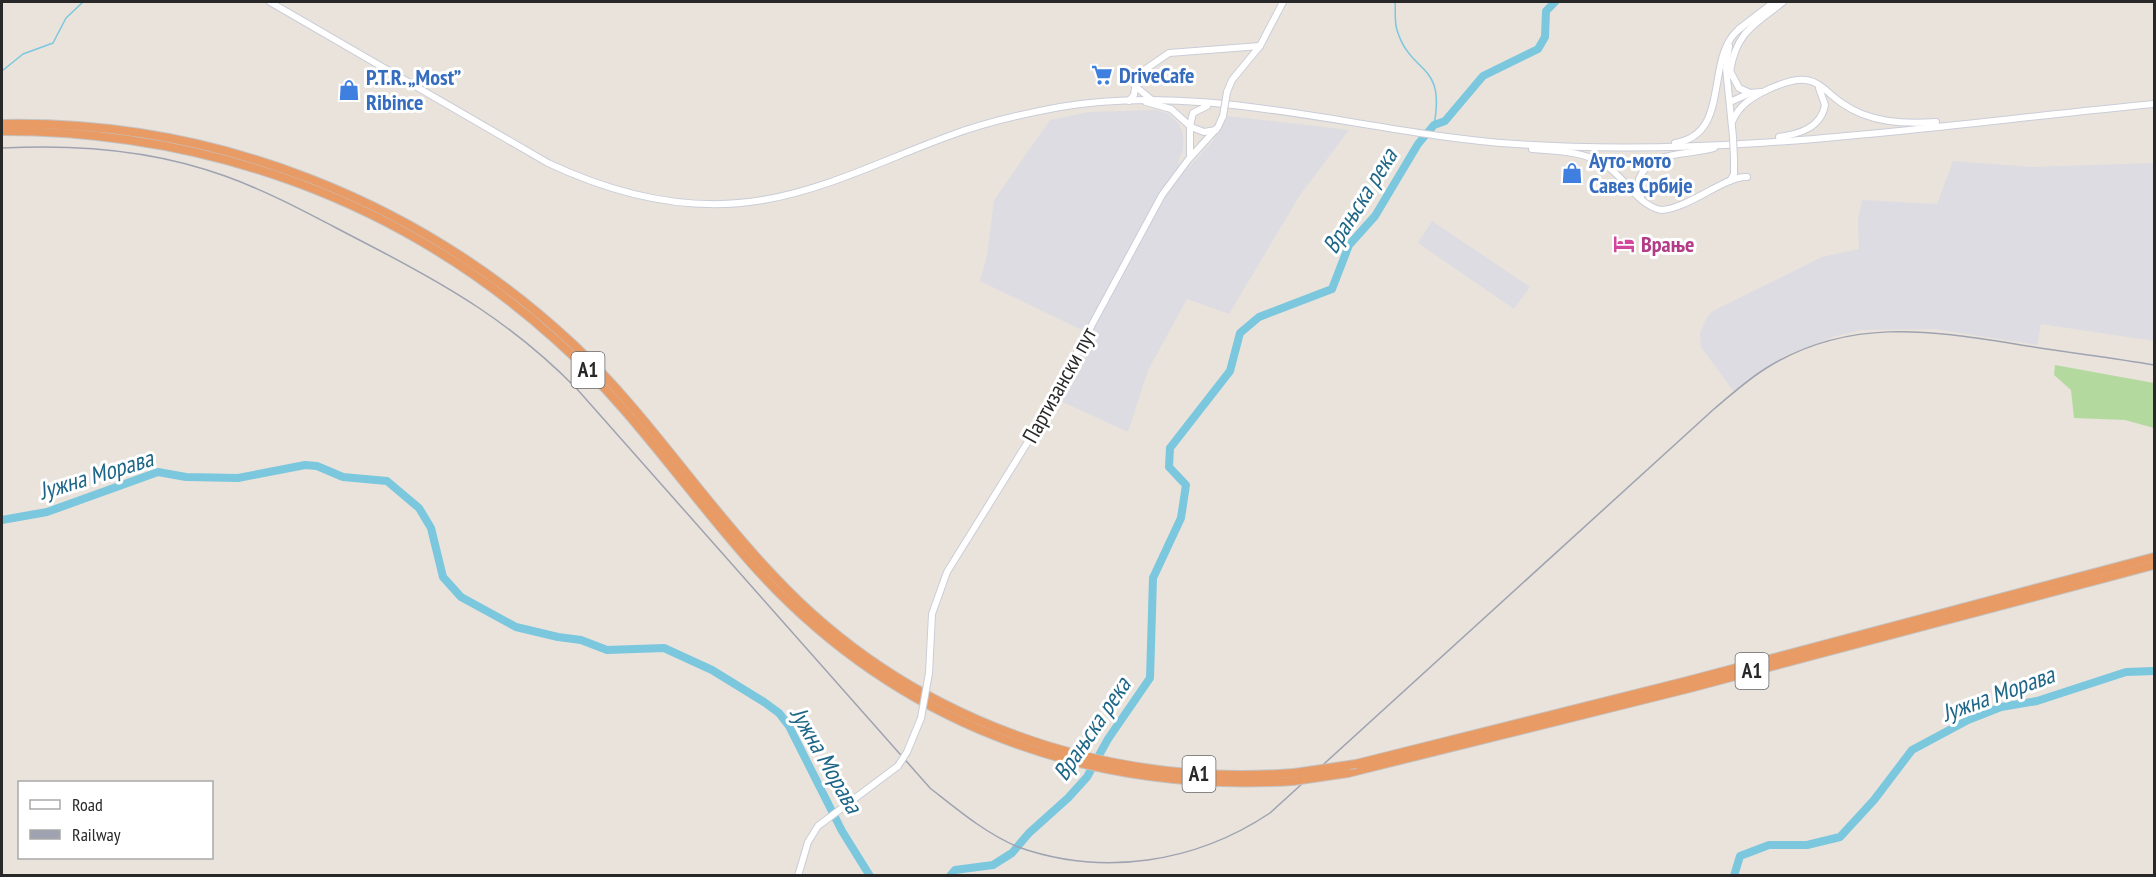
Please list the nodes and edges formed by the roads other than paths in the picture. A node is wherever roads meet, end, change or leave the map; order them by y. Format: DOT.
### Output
graph roads {
  1 [pos="270,2"];
  2 [pos="1283,2"];
  3 [pos="1774,2"];
  4 [pos="1783,2"];
  5 [pos="1742,27"];
  6 [pos="1260,46"];
  7 [pos="1232,50"];
  8 [pos="1248,60"];
  9 [pos="1729,73"];
  10 [pos="1816,83"];
  11 [pos="1134,85"];
  12 [pos="1764,91"];
  13 [pos="1750,93"];
  14 [pos="1142,100"];
  15 [pos="1154,100"];
  16 [pos="1129,101"];
  17 [pos="1730,102"];
  18 [pos="1213,104"];
  19 [pos="2154,104"];
  20 [pos="1732,122"];
  21 [pos="2,124"];
  22 [pos="1944,125"];
  23 [pos="1190,126"];
  24 [pos="1216,129"];
  25 [pos="2,131"];
  26 [pos="1767,142"];
  27 [pos="1517,144"];
  28 [pos="1719,146"];
  29 [pos="1636,148"];
  30 [pos="1188,160"];
  31 [pos="1747,177"];
  32 [pos="1728,183"];
  33 [pos="1647,204"];
  34 [pos="2154,556"];
  35 [pos="2154,565"];
  36 [pos="1087,761"];
  37 [pos="1293,777"];
  38 [pos="798,876"];
  1 -- 16 [label="main road"];
  2 -- 6 [label="main road, Партизански пут"];
  3 -- 5 [label="main road"];
  4 -- 9 [label="main road"];
  5 -- 9 [label="main road"];
  5 -- 29 [label="main road"];
  6 -- 7 [label="main road"];
  6 -- 8 [label="main road, Партизански пут"];
  7 -- 8 [label="main road"];
  7 -- 11 [label="main road"];
  8 -- 24 [label="main road, Партизански пут, bridge"];
  9 -- 13 [label="main road"];
  9 -- 17 [label="main road"];
  10 -- 12 [label="main road"];
  10 -- 22 [label="main road"];
  10 -- 26 [label="main road"];
  11 -- 15 [label="main road"];
  11 -- 16 [label="main road"];
  12 -- 13 [label="main road"];
  12 -- 20 [label="main road"];
  13 -- 17 [label="main road"];
  14 -- 15 [label="main road"];
  14 -- 16 [label="main road"];
  14 -- 23 [label="main road"];
  15 -- 18 [label="main road"];
  17 -- 20 [label="main road"];
  18 -- 23 [label="main road"];
  18 -- 27 [label="main road"];
  19 -- 22 [label="main road"];
  20 -- 32 [label="main road, bridge"];
  21 -- 36 [label="highway, A1"];
  22 -- 26 [label="main road"];
  23 -- 24 [label="main road"];
  23 -- 30 [label="main road"];
  24 -- 30 [label="main road, Партизански пут"];
  25 -- 36 [label="highway, A1"];
  26 -- 28 [label="main road"];
  27 -- 29 [label="main road"];
  27 -- 33 [label="main road"];
  28 -- 29 [label="main road"];
  28 -- 33 [label="main road"];
  30 -- 38 [label="main road, Партизански пут, bridge"];
  31 -- 32 [label="main road"];
  32 -- 33 [label="main road"];
  34 -- 37 [label="highway, A1, bridge"];
  35 -- 37 [label="highway, A1, bridge"];
  36 -- 37 [label="highway, A1"];
}
